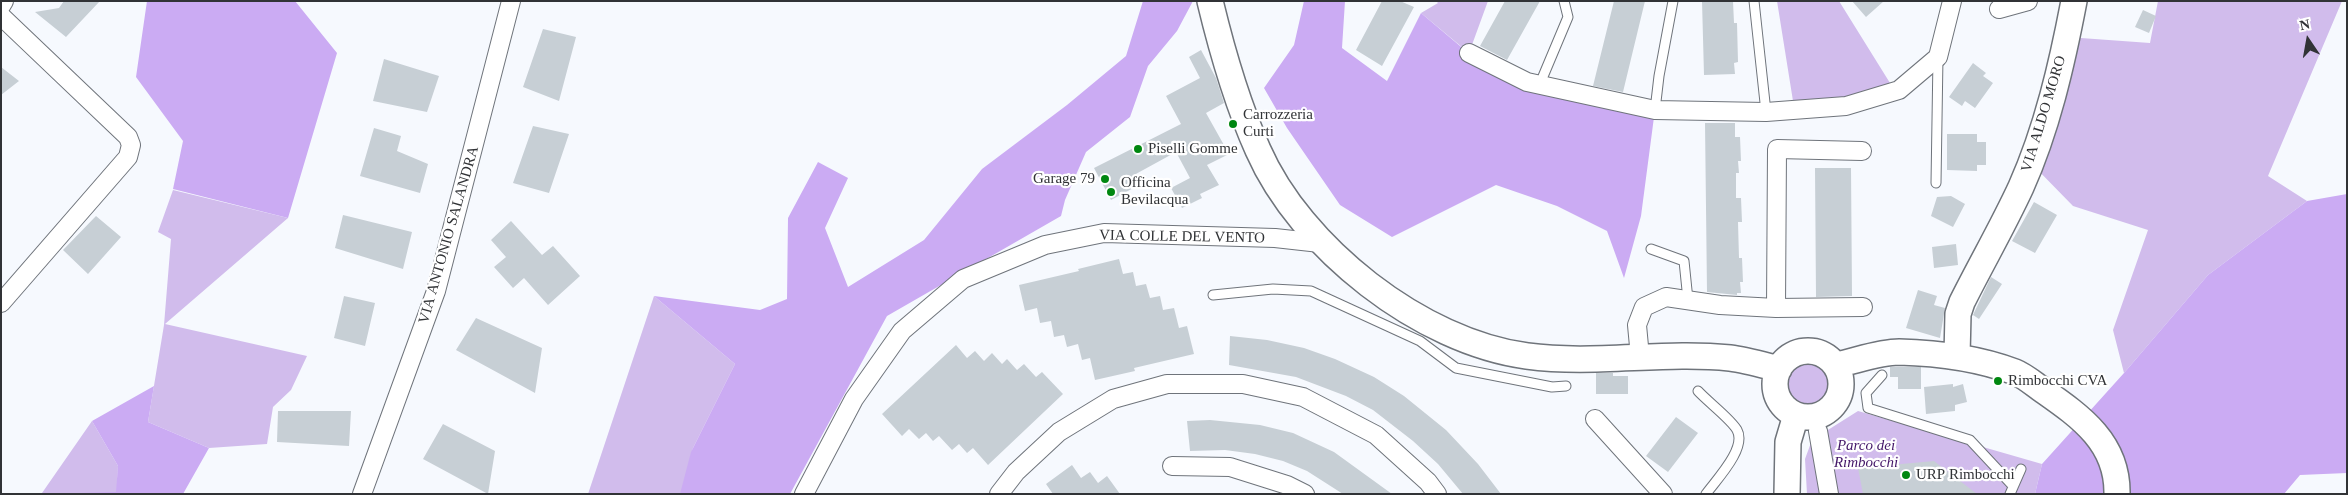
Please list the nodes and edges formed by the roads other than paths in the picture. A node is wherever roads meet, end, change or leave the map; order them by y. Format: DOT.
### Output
graph roads {
  1 [pos="4,1"];
  2 [pos="511,1"];
  3 [pos="1210,1"];
  4 [pos="1564,1"];
  5 [pos="1673,1"];
  6 [pos="1754,1"];
  7 [pos="1952,1"];
  8 [pos="2028,1"];
  9 [pos="2074,1"];
  10 [pos="1,6"];
  11 [pos="1999,8"];
  12 [pos="1,16"];
  13 [pos="1470,53"];
  14 [pos="1938,56"];
  15 [pos="1539,86"];
  16 [pos="1655,110"];
  17 [pos="1766,112"];
  18 [pos="1862,151"];
  19 [pos="1936,183"];
  20 [pos="1320,243"];
  21 [pos="1651,249"];
  22 [pos="1213,295"];
  23 [pos="1688,300"];
  24 [pos="1,303"];
  25 [pos="1863,307"];
  26 [pos="1776,308"];
  27 [pos="1957,356"];
  28 [pos="1640,357"];
  29 [pos="1836,365"];
  30 [pos="1779,369"];
  31 [pos="1882,374"];
  32 [pos="1566,386"];
  33 [pos="1698,392"];
  34 [pos="1796,415"];
  35 [pos="1595,419"];
  36 [pos="1818,430"];
  37 [pos="1172,466"];
  38 [pos="2021,469"];
  39 [pos="2012,490"];
  40 [pos="362,494"];
  41 [pos="804,494"];
  42 [pos="999,494"];
  43 [pos="1305,494"];
  44 [pos="1437,494"];
  45 [pos="1663,494"];
  46 [pos="1706,494"];
  47 [pos="1787,494"];
  48 [pos="1829,494"];
  49 [pos="2117,494"];
  1 -- 10 [label="street"];
  2 -- 40 [label="street, VIA ANTONIO SALANDRA"];
  3 -- 20 [label="main road"];
  4 -- 15 [label="lane"];
  5 -- 16 [label="lane"];
  6 -- 17 [label="lane"];
  7 -- 14 [label="street"];
  8 -- 11 [label="street"];
  9 -- 27 [label="main road, VIA ALDO MORO"];
  12 -- 24 [label="street"];
  13 -- 15 [label="street"];
  14 -- 17 [label="street"];
  14 -- 19 [label="lane"];
  15 -- 16 [label="street"];
  16 -- 17 [label="street"];
  18 -- 26 [label="street"];
  20 -- 28 [label="main road"];
  20 -- 41 [label="street, VIA COLLE DEL VENTO"];
  21 -- 23 [label="lane"];
  22 -- 32 [label="lane"];
  23 -- 26 [label="street"];
  23 -- 28 [label="street"];
  25 -- 26 [label="street"];
  27 -- 29 [label="main road"];
  27 -- 49 [label="main road"];
  28 -- 30 [label="main road"];
  29 -- 30 [label="main road"];
  29 -- 34 [label="main road"];
  30 -- 34 [label="main road"];
  31 -- 39 [label="lane"];
  33 -- 46 [label="lane"];
  34 -- 47 [label="main road"];
  35 -- 45 [label="street"];
  36 -- 48 [label="street"];
  37 -- 43 [label="street"];
  38 -- 39 [label="lane"];
  42 -- 44 [label="street"];
}
